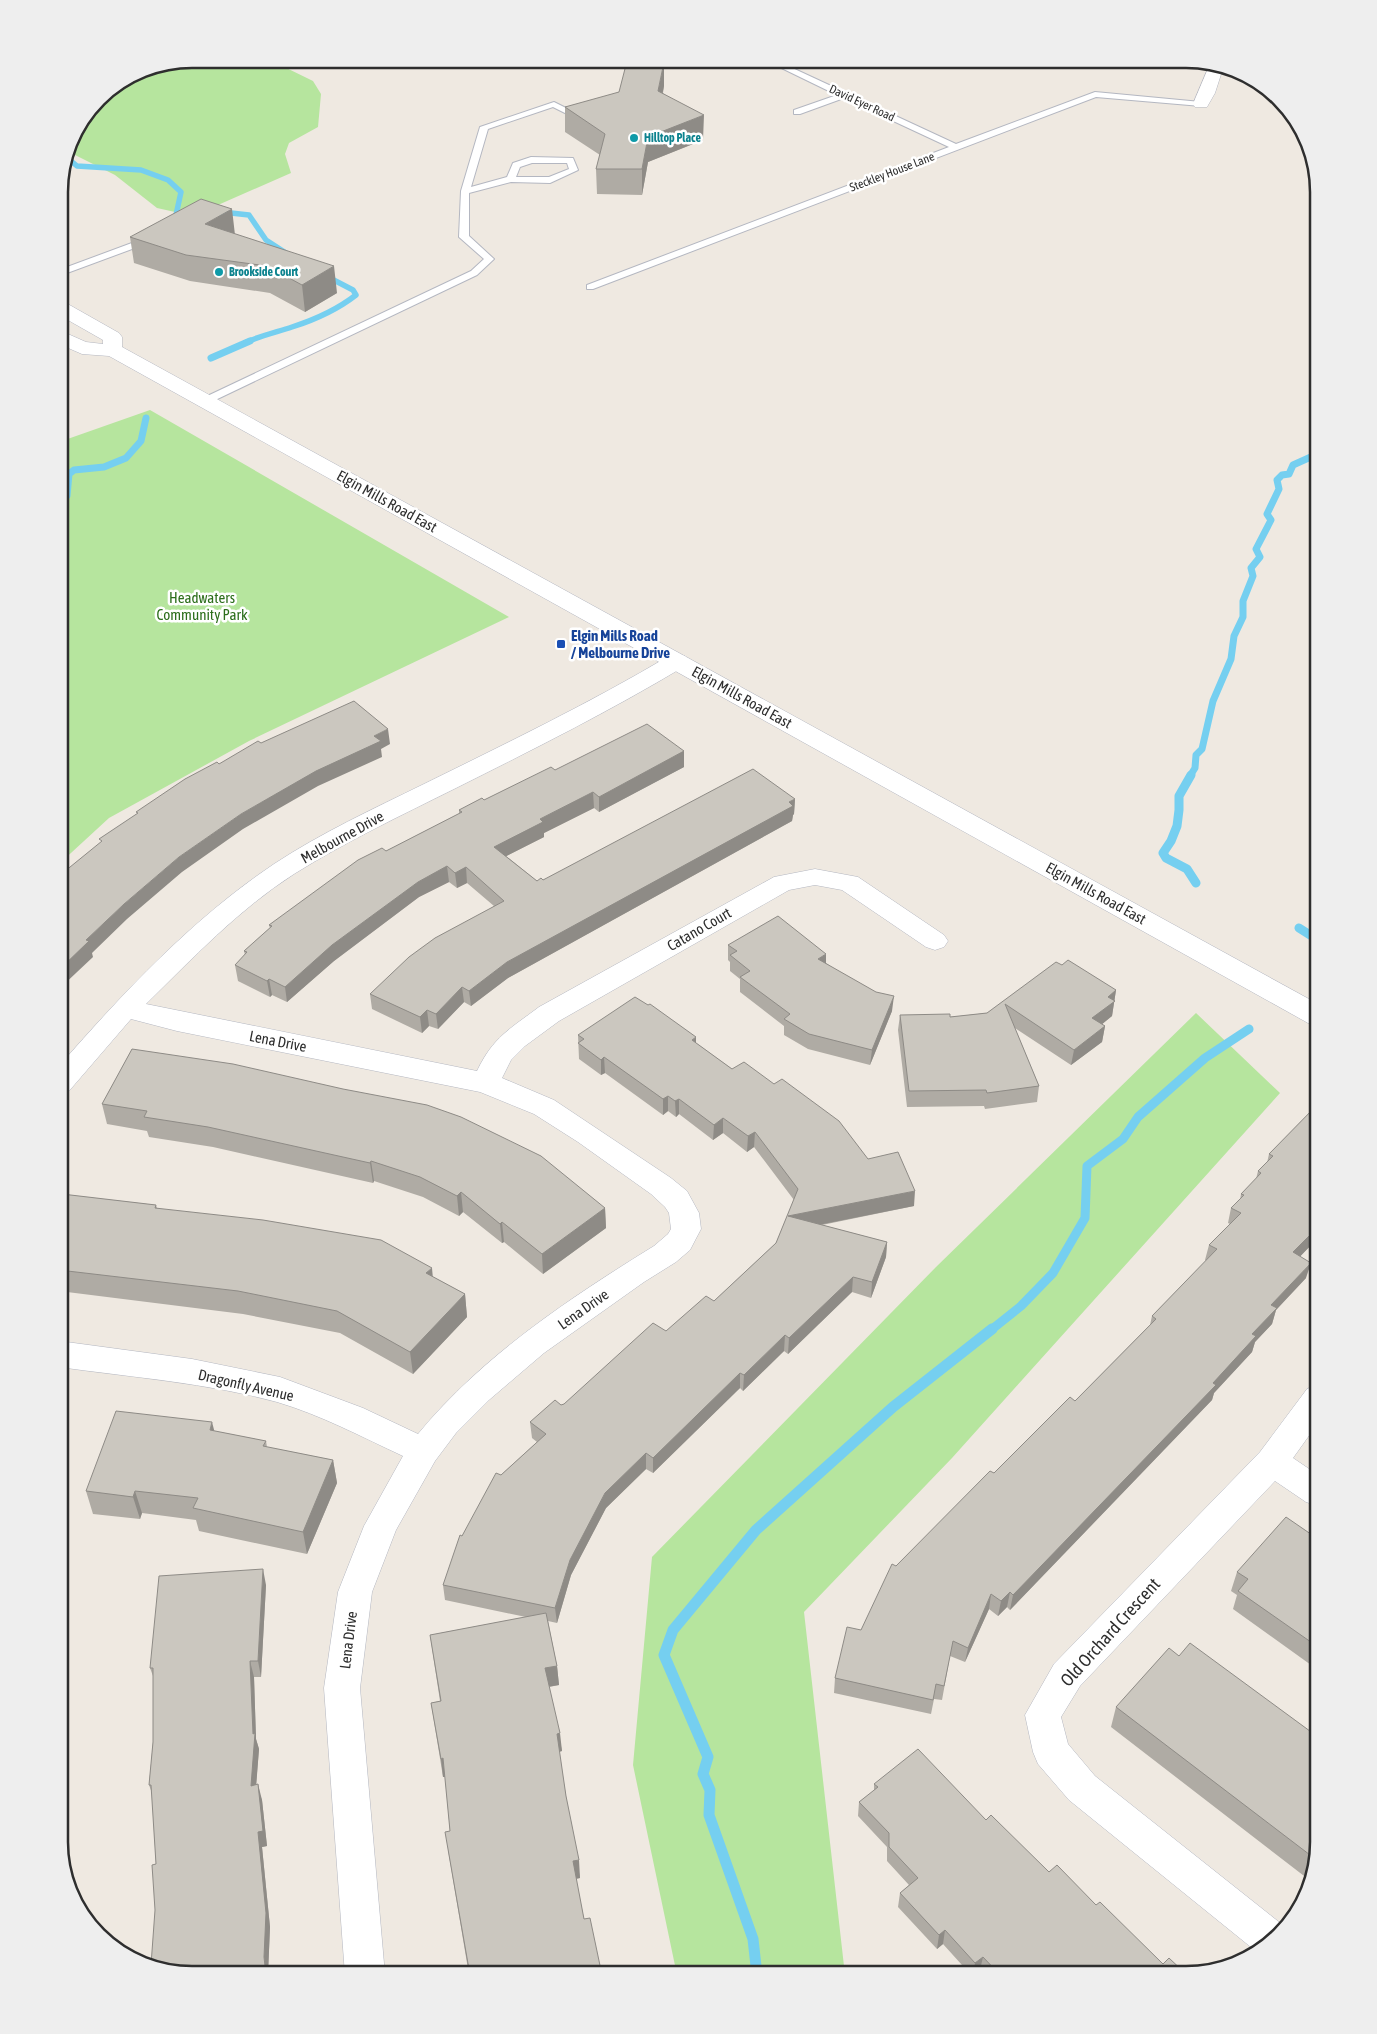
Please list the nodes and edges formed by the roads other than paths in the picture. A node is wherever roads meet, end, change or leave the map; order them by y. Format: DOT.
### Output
graph roads {
  1 [pos="786,68"];
  2 [pos="1214,71"];
  3 [pos="844,95"];
  4 [pos="1201,104"];
  5 [pos="797,112"];
  6 [pos="585,120"];
  7 [pos="956,147"];
  8 [pos="511,179"];
  9 [pos="465,191"];
  10 [pos="161,235"];
  11 [pos="68,270"];
  12 [pos="590,287"];
  13 [pos="68,312"];
  14 [pos="68,341"];
  15 [pos="112,350"];
  16 [pos="205,401"];
  17 [pos="677,661"];
  18 [pos="935,941"];
  19 [pos="125,1008"];
  20 [pos="1310,1012"];
  21 [pos="68,1074"];
  22 [pos="486,1082"];
  23 [pos="68,1355"];
  24 [pos="1310,1409"];
  25 [pos="423,1451"];
  26 [pos="1272,1462"];
  27 [pos="1310,1487"];
  28 [pos="1266,1936"];
  29 [pos="365,1966"];
  1 -- 3 [label="lane, David Eyer Road"];
  2 -- 4 [label="street"];
  3 -- 5 [label="lane"];
  3 -- 7 [label="lane, David Eyer Road"];
  4 -- 7 [label="lane, Steckley House Lane"];
  6 -- 9 [label="lane"];
  7 -- 12 [label="lane, Steckley House Lane"];
  8 -- 8 [label="lane"];
  8 -- 9 [label="lane"];
  9 -- 16 [label="lane"];
  10 -- 11 [label="lane"];
  13 -- 15 [label="street"];
  14 -- 15 [label="street, Elgin Mills Road East"];
  15 -- 16 [label="street, Elgin Mills Road East"];
  16 -- 17 [label="street, Elgin Mills Road East"];
  17 -- 19 [label="street, Melbourne Drive"];
  17 -- 20 [label="street, Elgin Mills Road East"];
  18 -- 22 [label="street, Catano Court"];
  19 -- 21 [label="street, Melbourne Drive"];
  19 -- 22 [label="street, Lena Drive"];
  22 -- 25 [label="street, Lena Drive"];
  23 -- 25 [label="street, Dragonfly Avenue"];
  24 -- 26 [label="street, Old Orchard Crescent"];
  25 -- 29 [label="street, Lena Drive"];
  26 -- 27 [label="street"];
  26 -- 28 [label="street, Old Orchard Crescent"];
}
